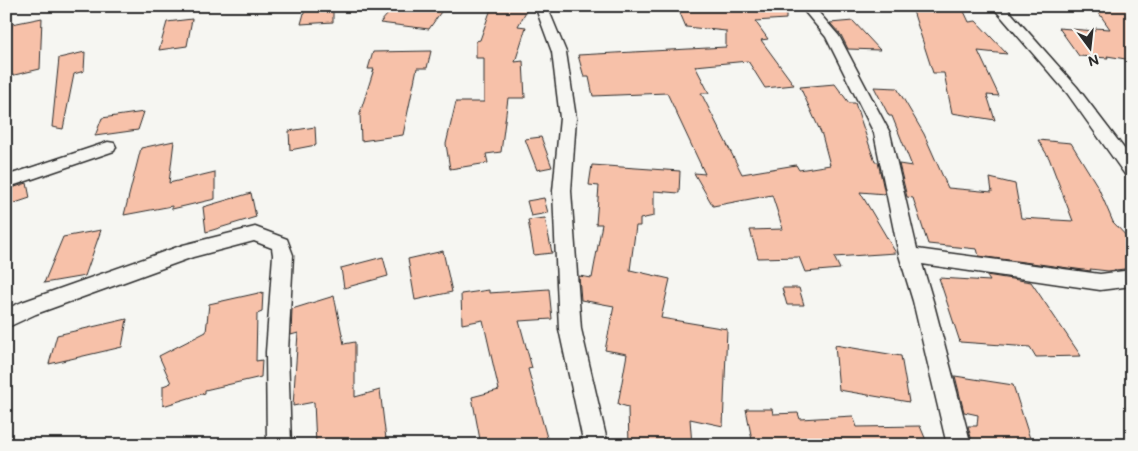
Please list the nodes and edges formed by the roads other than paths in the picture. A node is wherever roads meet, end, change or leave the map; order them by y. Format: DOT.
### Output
graph roads {
  1 [pos="541,6"];
  2 [pos="806,6"];
  3 [pos="998,6"];
  4 [pos="108,147"];
  5 [pos="1132,172"];
  6 [pos="6,182"];
  7 [pos="909,255"];
  8 [pos="1132,278"];
  9 [pos="6,319"];
  10 [pos="279,445"];
  11 [pos="596,445"];
  12 [pos="959,445"];
  1 -- 11 [label="street"];
  2 -- 7 [label="street"];
  3 -- 5 [label="street"];
  4 -- 6 [label="street"];
  7 -- 8 [label="street"];
  7 -- 12 [label="street"];
  9 -- 10 [label="street"];
}
